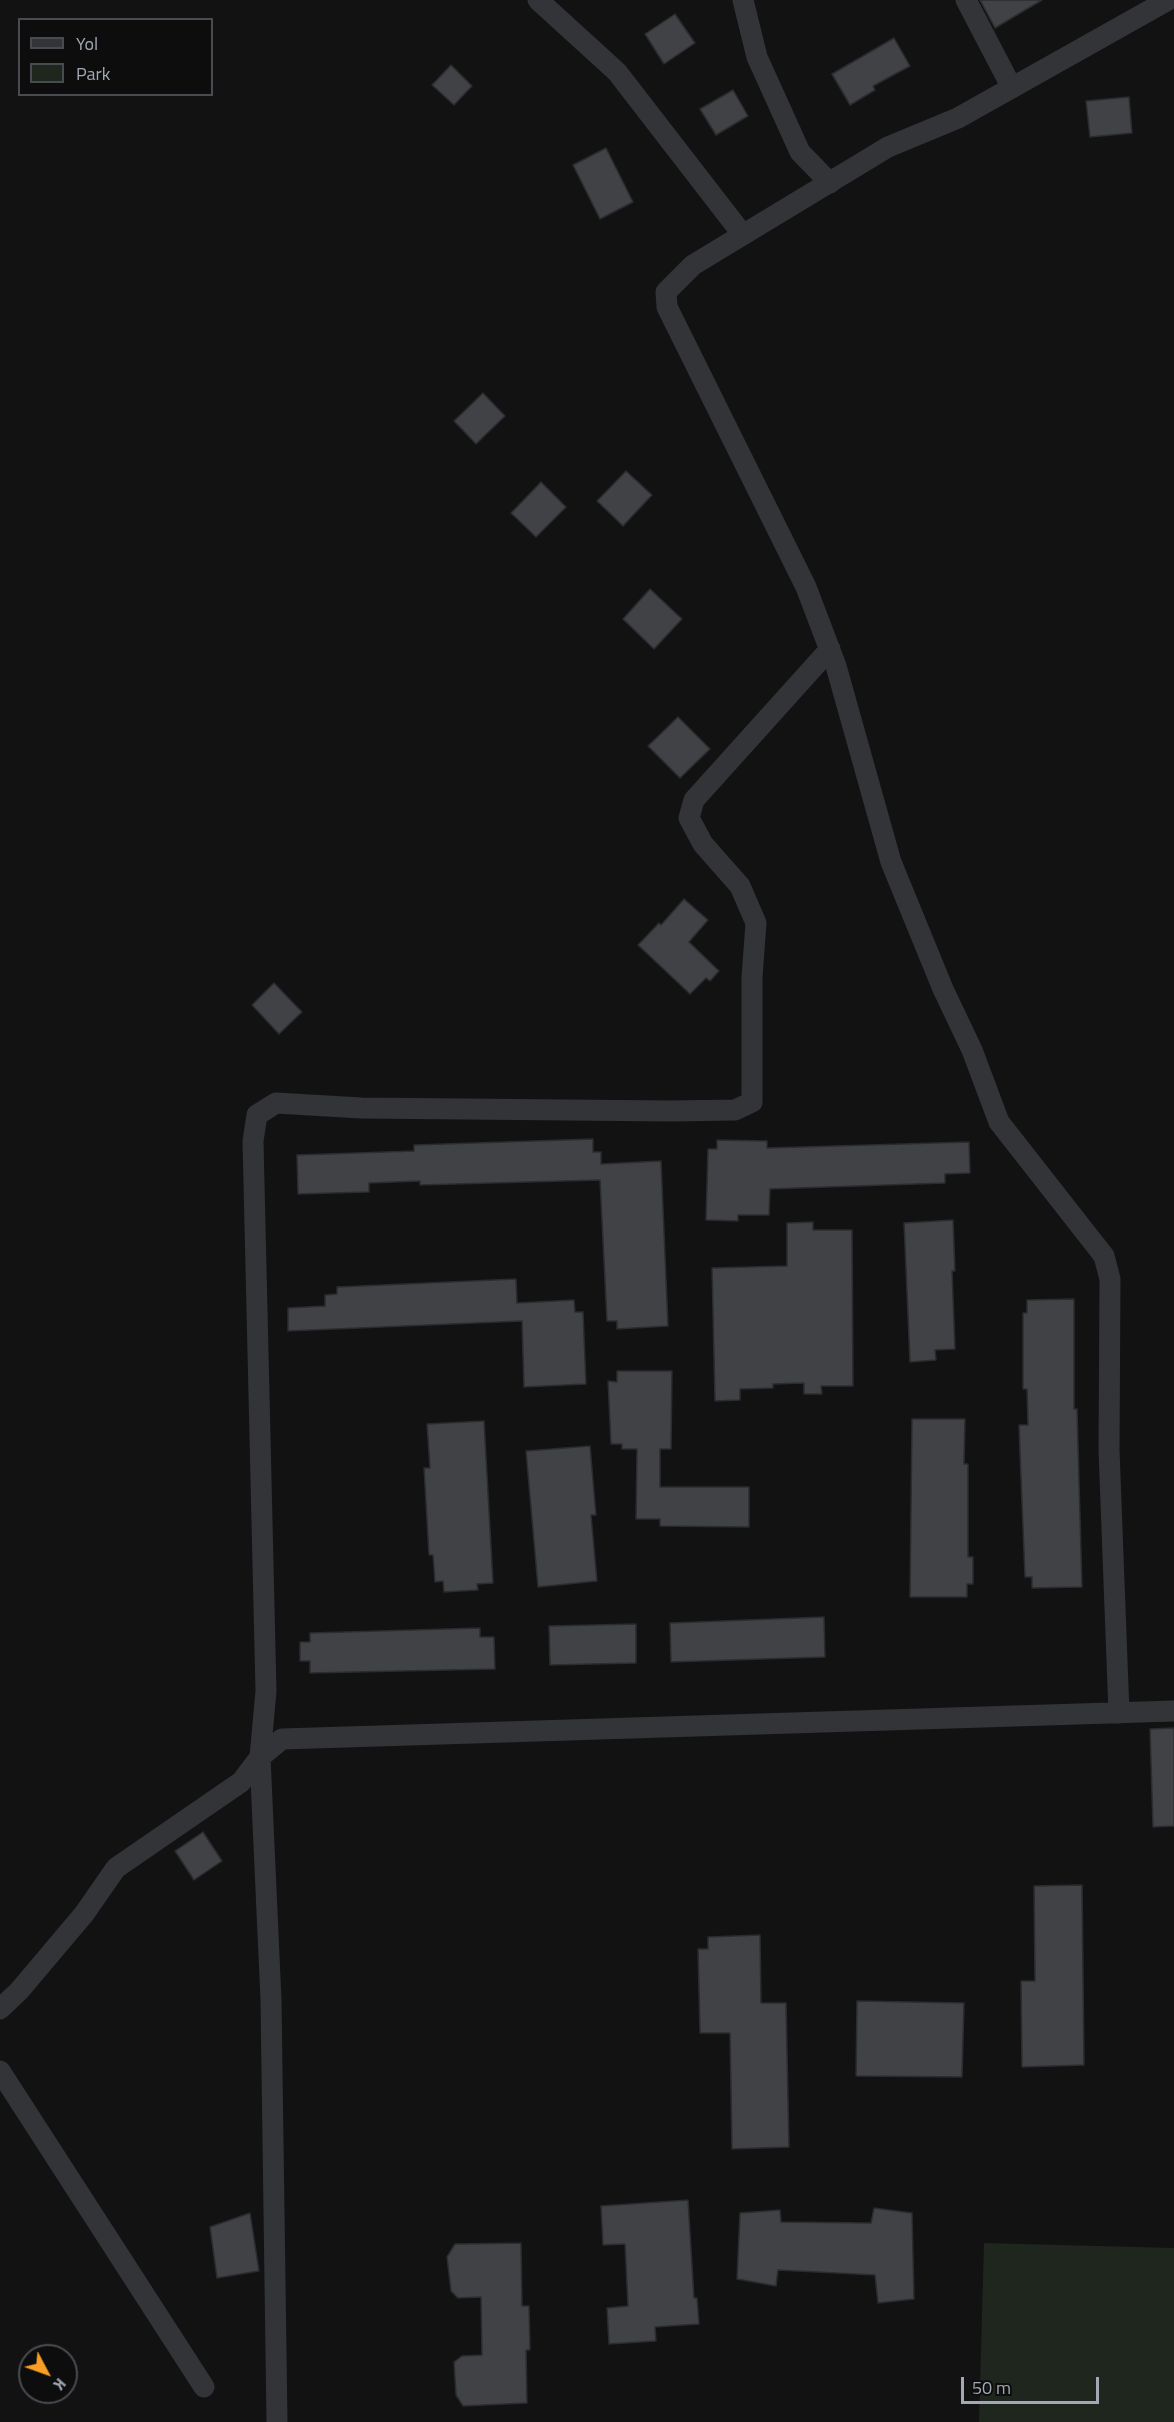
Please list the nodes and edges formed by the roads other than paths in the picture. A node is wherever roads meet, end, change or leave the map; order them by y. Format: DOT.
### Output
graph roads {
  1 [pos="538,0"];
  2 [pos="744,0"];
  3 [pos="966,0"];
  4 [pos="1168,0"];
  5 [pos="1012,88"];
  6 [pos="830,183"];
  7 [pos="743,235"];
  8 [pos="830,649"];
  9 [pos="1174,1711"];
  10 [pos="1119,1713"];
  11 [pos="260,1757"];
  12 [pos="0,2009"];
  13 [pos="0,2071"];
  14 [pos="204,2387"];
  15 [pos="277,2422"];
  1 -- 7 [label="street"];
  2 -- 6 [label="street"];
  3 -- 5 [label="street"];
  4 -- 5 [label="street"];
  5 -- 6 [label="street"];
  6 -- 7 [label="street"];
  7 -- 8 [label="street"];
  8 -- 10 [label="street"];
  8 -- 11 [label="street"];
  9 -- 10 [label="street"];
  10 -- 11 [label="street"];
  11 -- 12 [label="street"];
  11 -- 15 [label="street"];
  13 -- 14 [label="street"];
}
